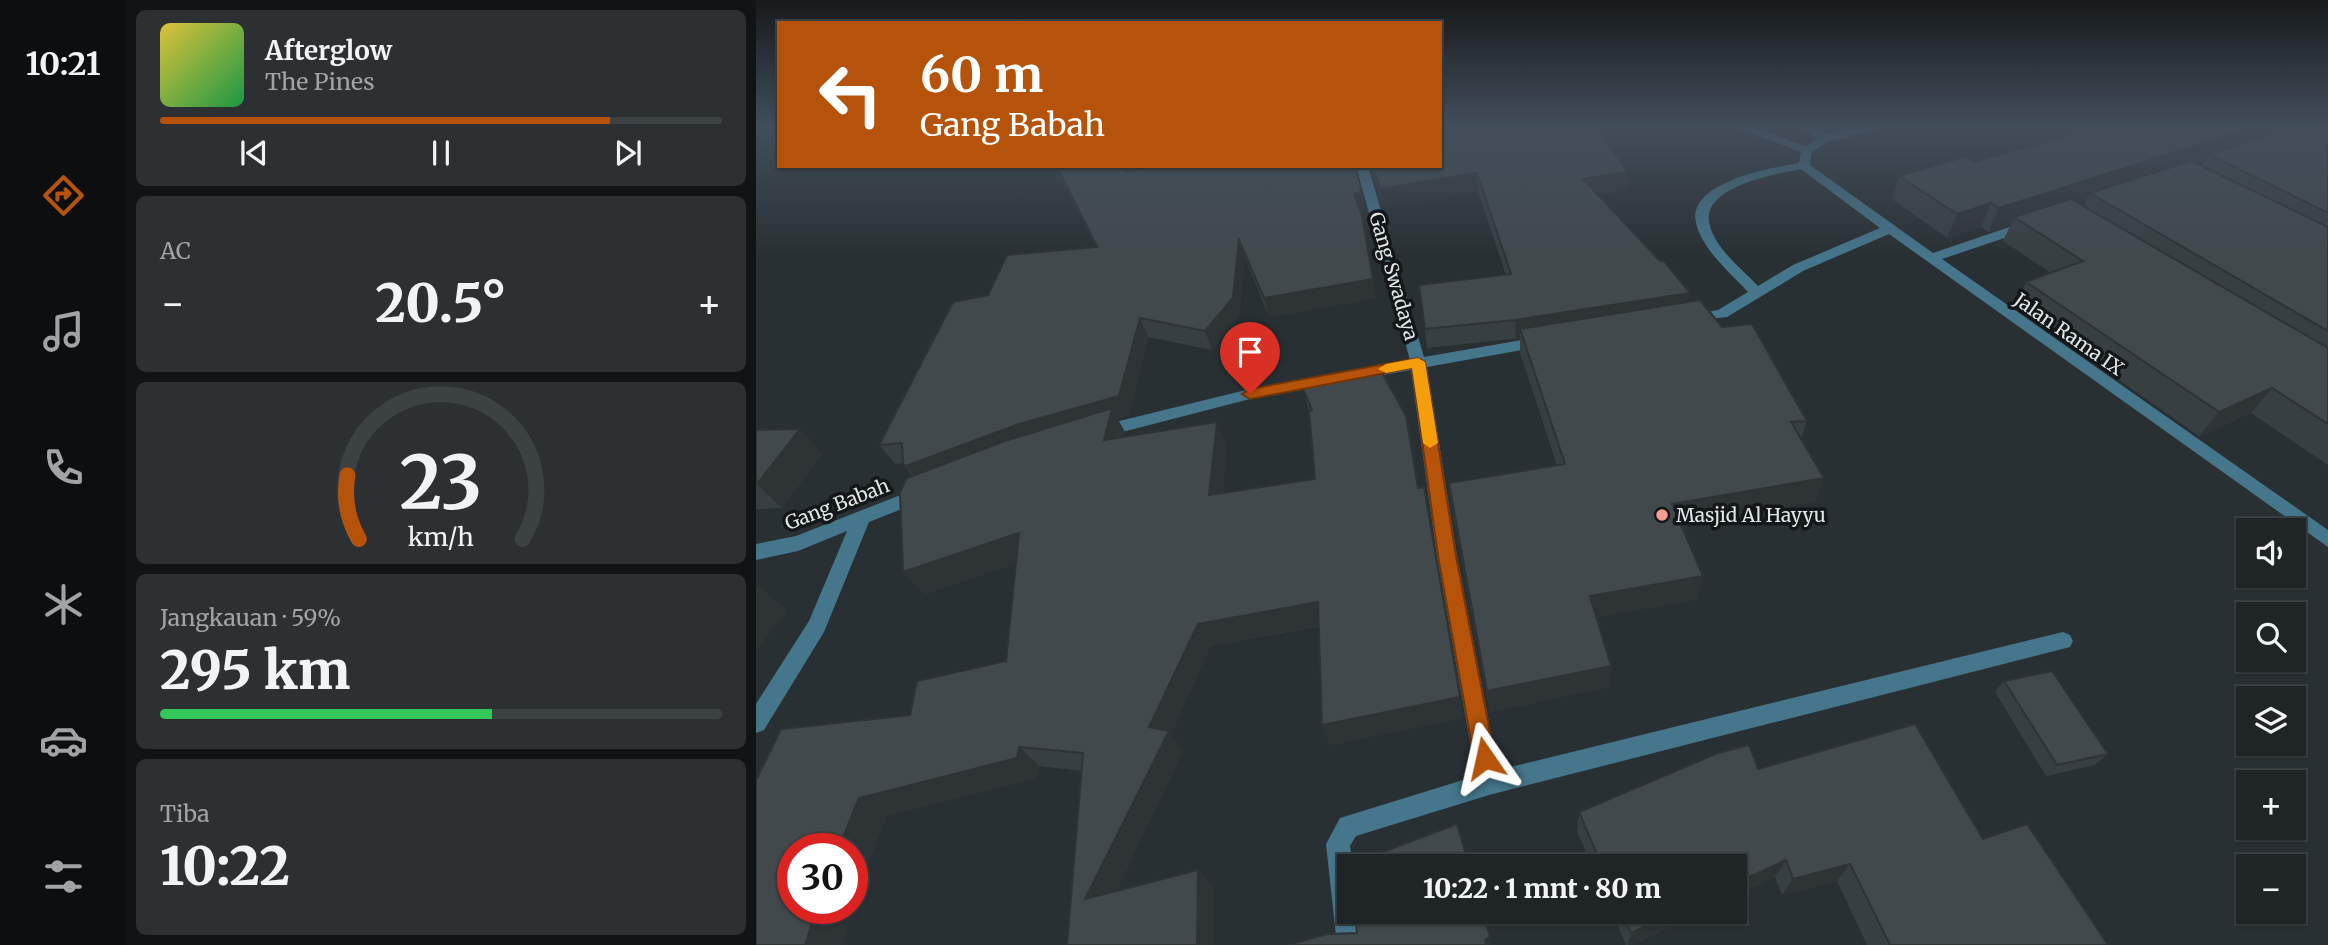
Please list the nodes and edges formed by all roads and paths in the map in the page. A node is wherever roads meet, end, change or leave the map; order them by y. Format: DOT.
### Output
graph roads {
  1 [pos="1363,170"];
  2 [pos="1769,170"];
  3 [pos="1821,170"];
  4 [pos="2045,219"];
  5 [pos="1888,230"];
  6 [pos="1930,260"];
  7 [pos="1757,294"];
  8 [pos="1677,321"];
  9 [pos="1558,339"];
  10 [pos="1418,362"];
  11 [pos="1078,438"];
  12 [pos="939,487"];
  13 [pos="862,519"];
  14 [pos="2328,540"];
  15 [pos="756,552"];
  16 [pos="2063,641"];
  17 [pos="756,723"];
  18 [pos="1489,784"];
  19 [pos="1350,945"];
  1 -- 10 [label="street, Gang Swadaya"];
  2 -- 7 [label="street"];
  3 -- 5 [label="street, Jalan Rama IX"];
  4 -- 6 [label="street"];
  5 -- 6 [label="street, Jalan Rama IX"];
  5 -- 7 [label="street"];
  6 -- 14 [label="street, Jalan Rama IX"];
  7 -- 8 [label="street"];
  9 -- 10 [label="street"];
  10 -- 11 [label="street"];
  10 -- 18 [label="street, Gang Swadaya"];
  12 -- 13 [label="street, Gang Babah"];
  13 -- 15 [label="street, Gang Babah"];
  13 -- 17 [label="street"];
  16 -- 18 [label="street"];
  18 -- 19 [label="street"];
}
